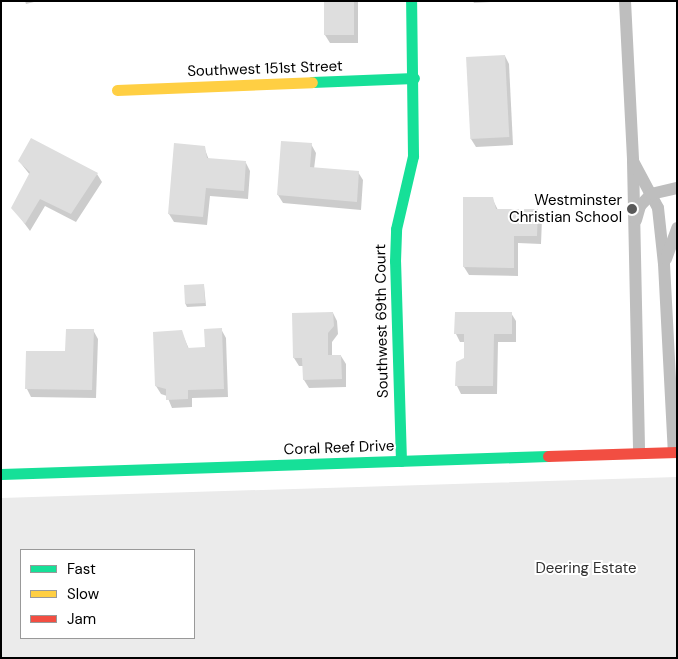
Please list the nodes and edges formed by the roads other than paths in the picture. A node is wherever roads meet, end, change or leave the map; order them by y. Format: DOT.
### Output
graph roads {
  1 [pos="411,1"];
  2 [pos="625,1"];
  3 [pos="414,78"];
  4 [pos="117,90"];
  5 [pos="633,161"];
  6 [pos="677,188"];
  7 [pos="651,194"];
  8 [pos="677,228"];
  9 [pos="632,232"];
  10 [pos="664,264"];
  11 [pos="665,286"];
  12 [pos="677,292"];
  13 [pos="675,452"];
  14 [pos="639,453"];
  15 [pos="401,461"];
  16 [pos="1,474"];
  1 -- 3 [label="street, Southwest 69th Court"];
  2 -- 5 [label="lane"];
  3 -- 4 [label="street, Southwest 151st Street"];
  3 -- 15 [label="street, Southwest 69th Court"];
  5 -- 7 [label="lane"];
  5 -- 9 [label="lane"];
  6 -- 7 [label="lane"];
  7 -- 9 [label="lane"];
  7 -- 10 [label="lane"];
  8 -- 10 [label="lane"];
  9 -- 14 [label="lane"];
  10 -- 11 [label="lane"];
  11 -- 12 [label="lane"];
  11 -- 13 [label="lane"];
  13 -- 14 [label="street, Coral Reef Drive"];
  14 -- 15 [label="street, Coral Reef Drive"];
  15 -- 16 [label="street, Coral Reef Drive"];
}
